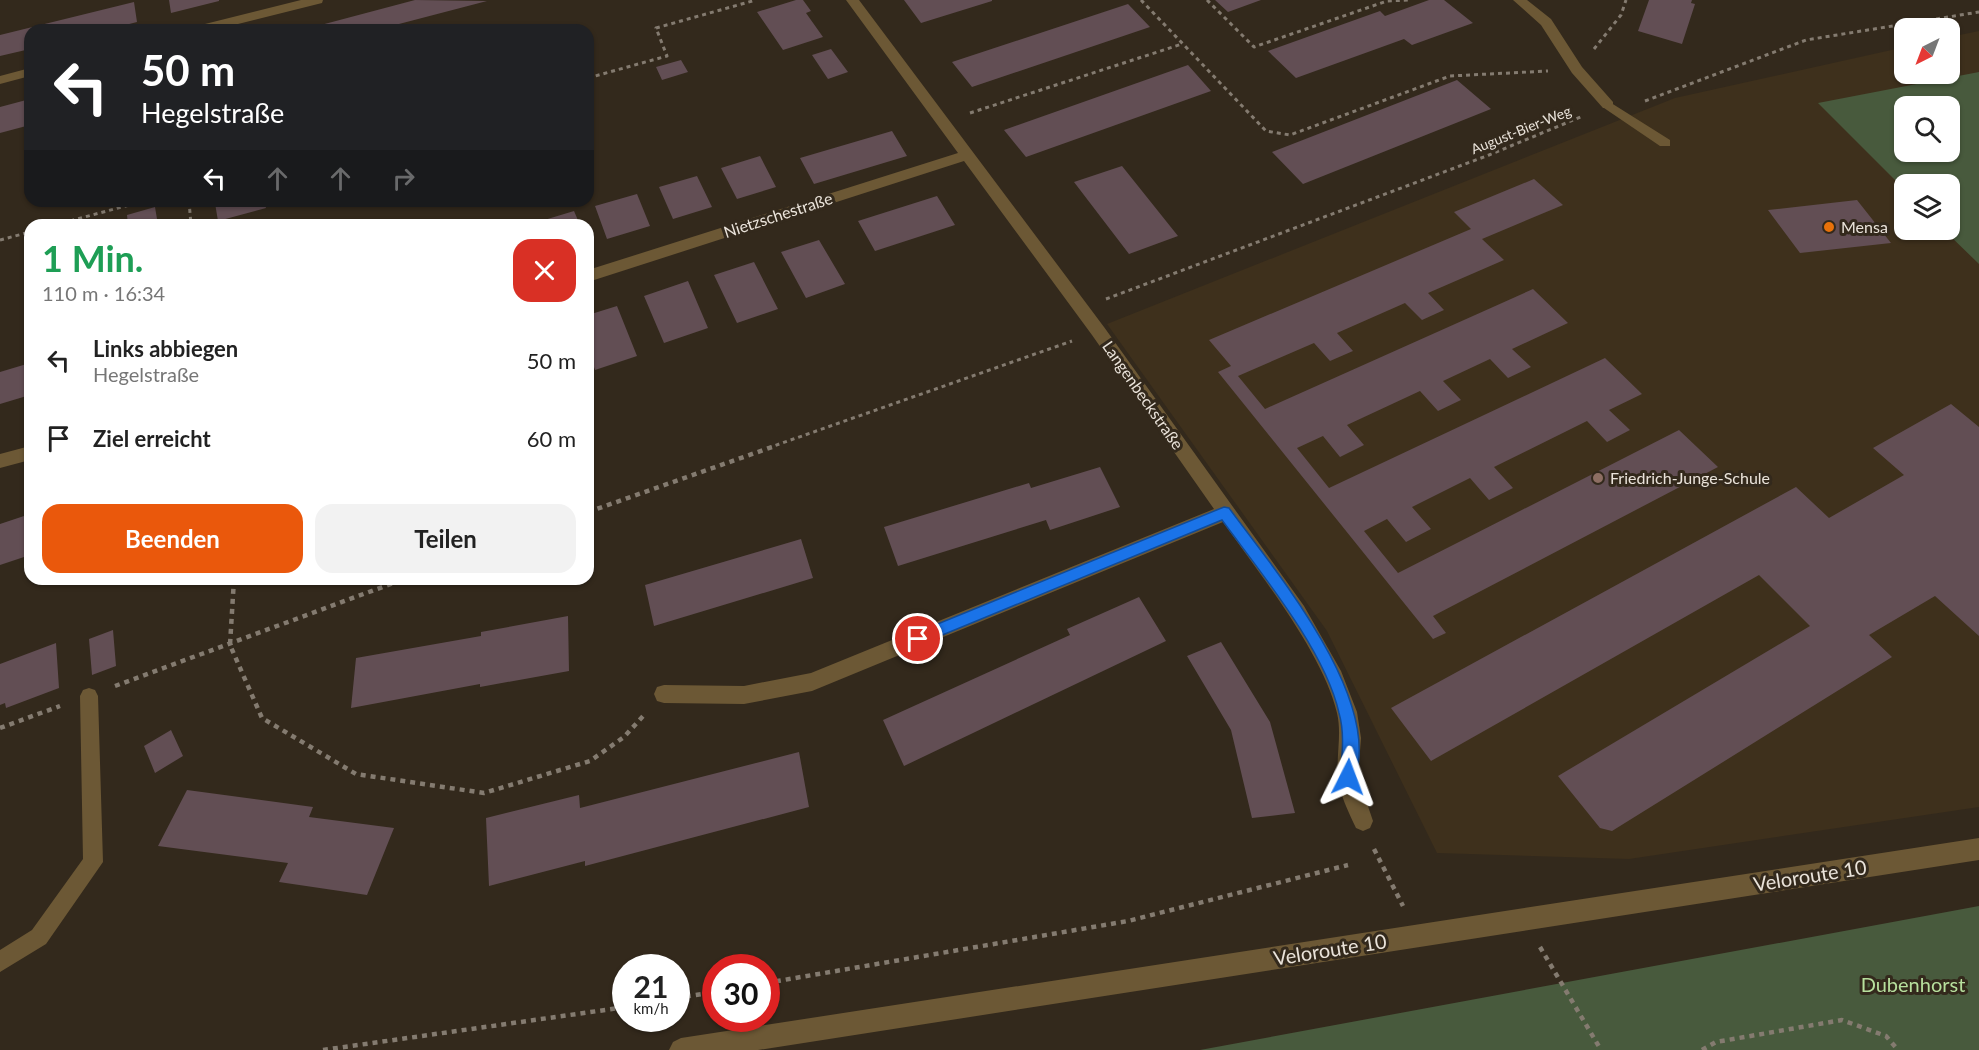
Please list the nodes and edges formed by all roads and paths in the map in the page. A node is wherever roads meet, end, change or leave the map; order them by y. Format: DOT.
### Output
graph roads {
  1 [pos="317,0"];
  2 [pos="756,0"];
  3 [pos="852,0"];
  4 [pos="1141,0"];
  5 [pos="1207,0"];
  6 [pos="1410,0"];
  7 [pos="1519,0"];
  8 [pos="1626,0"];
  9 [pos="1979,12"];
  10 [pos="222,24"];
  11 [pos="1182,44"];
  12 [pos="1577,70"];
  13 [pos="24,74"];
  14 [pos="594,76"];
  15 [pos="0,80"];
  16 [pos="1608,105"];
  17 [pos="943,122"];
  18 [pos="1665,143"];
  19 [pos="967,155"];
  20 [pos="122,207"];
  21 [pos="77,219"];
  22 [pos="24,234"];
  23 [pos="0,240"];
  24 [pos="594,274"];
  25 [pos="1082,309"];
  26 [pos="1098,331"];
  27 [pos="24,455"];
  28 [pos="0,461"];
  29 [pos="594,510"];
  30 [pos="1224,513"];
  31 [pos="234,585"];
  32 [pos="388,585"];
  33 [pos="231,645"];
  34 [pos="664,694"];
  35 [pos="89,696"];
  36 [pos="1363,821"];
  37 [pos="1979,849"];
  38 [pos="1348,865"];
  39 [pos="1523,918"];
  40 [pos="1418,936"];
  41 [pos="0,962"];
  42 [pos="780,981"];
  43 [pos="612,1009"];
  44 [pos="322,1050"];
  45 [pos="681,1050"];
  46 [pos="1601,1050"];
  47 [pos="1702,1050"];
  48 [pos="1898,1050"];
  1 -- 10 [label="street"];
  2 -- 14 [label="path"];
  3 -- 17 [label="street, Langenbeckstraße"];
  4 -- 11 [label="path"];
  5 -- 6 [label="path"];
  7 -- 12 [label="street"];
  8 -- 12 [label="path"];
  9 -- 16 [label="path, August-Bier-Weg"];
  11 -- 12 [label="path"];
  11 -- 17 [label="path"];
  12 -- 16 [label="street"];
  13 -- 15 [label="street"];
  16 -- 18 [label="lane"];
  16 -- 25 [label="path, August-Bier-Weg"];
  17 -- 19 [label="street, Langenbeckstraße"];
  19 -- 24 [label="street, Nietzschestraße"];
  19 -- 25 [label="street, Langenbeckstraße"];
  20 -- 21 [label="path"];
  22 -- 23 [label="path"];
  25 -- 26 [label="street, Langenbeckstraße"];
  26 -- 29 [label="path"];
  26 -- 30 [label="street, Langenbeckstraße"];
  27 -- 28 [label="street"];
  30 -- 34 [label="street"];
  30 -- 36 [label="street, Langenbeckstraße"];
  31 -- 33 [label="path"];
  32 -- 33 [label="path"];
  33 -- 34 [label="path"];
  35 -- 41 [label="lane"];
  36 -- 40 [label="path"];
  37 -- 39 [label="street, Veloroute 10"];
  38 -- 42 [label="path"];
  39 -- 40 [label="street, Veloroute 10"];
  39 -- 46 [label="path"];
  40 -- 45 [label="street, Veloroute 10"];
  43 -- 44 [label="path"];
  47 -- 48 [label="path"];
}
